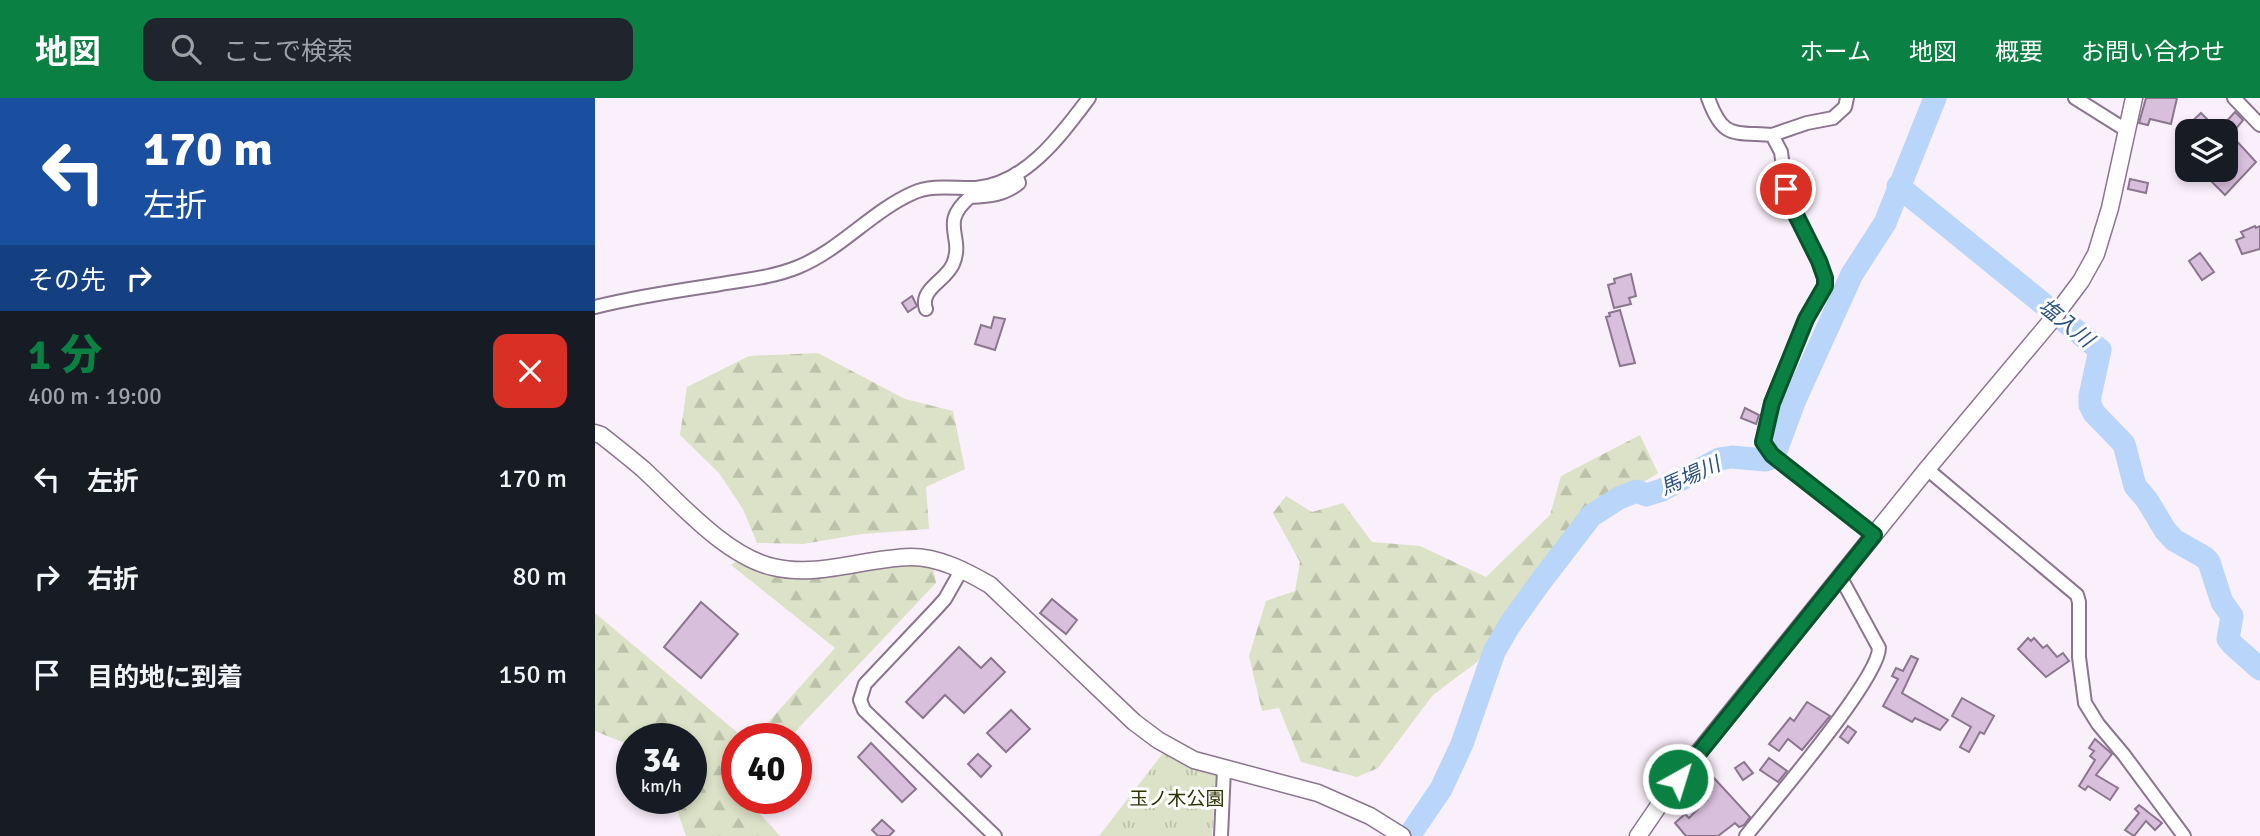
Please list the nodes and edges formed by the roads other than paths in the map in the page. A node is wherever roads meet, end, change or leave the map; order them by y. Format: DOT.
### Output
graph roads {
  1 [pos="1089,98"];
  2 [pos="1708,98"];
  3 [pos="1847,98"];
  4 [pos="2075,98"];
  5 [pos="2134,98"];
  6 [pos="2234,98"];
  7 [pos="2260,125"];
  8 [pos="2126,130"];
  9 [pos="1772,135"];
  10 [pos="1016,174"];
  11 [pos="595,307"];
  12 [pos="926,309"];
  13 [pos="595,433"];
  14 [pos="1927,469"];
  15 [pos="1874,535"];
  16 [pos="962,569"];
  17 [pos="1841,578"];
  18 [pos="1224,769"];
  19 [pos="995,836"];
  20 [pos="1221,836"];
  21 [pos="1402,836"];
  22 [pos="1637,836"];
  23 [pos="1747,836"];
  24 [pos="2185,836"];
  1 -- 10 [label="street"];
  2 -- 9 [label="street"];
  3 -- 9 [label="street"];
  4 -- 8 [label="street"];
  5 -- 8 [label="street"];
  6 -- 7 [label="street"];
  8 -- 14 [label="street"];
  9 -- 15 [label="street"];
  10 -- 11 [label="street"];
  10 -- 12 [label="street"];
  13 -- 16 [label="street"];
  14 -- 15 [label="street"];
  14 -- 24 [label="street"];
  15 -- 17 [label="street"];
  16 -- 18 [label="street"];
  16 -- 19 [label="street"];
  17 -- 22 [label="street"];
  17 -- 23 [label="street"];
  18 -- 20 [label="street"];
  18 -- 21 [label="street"];
}
